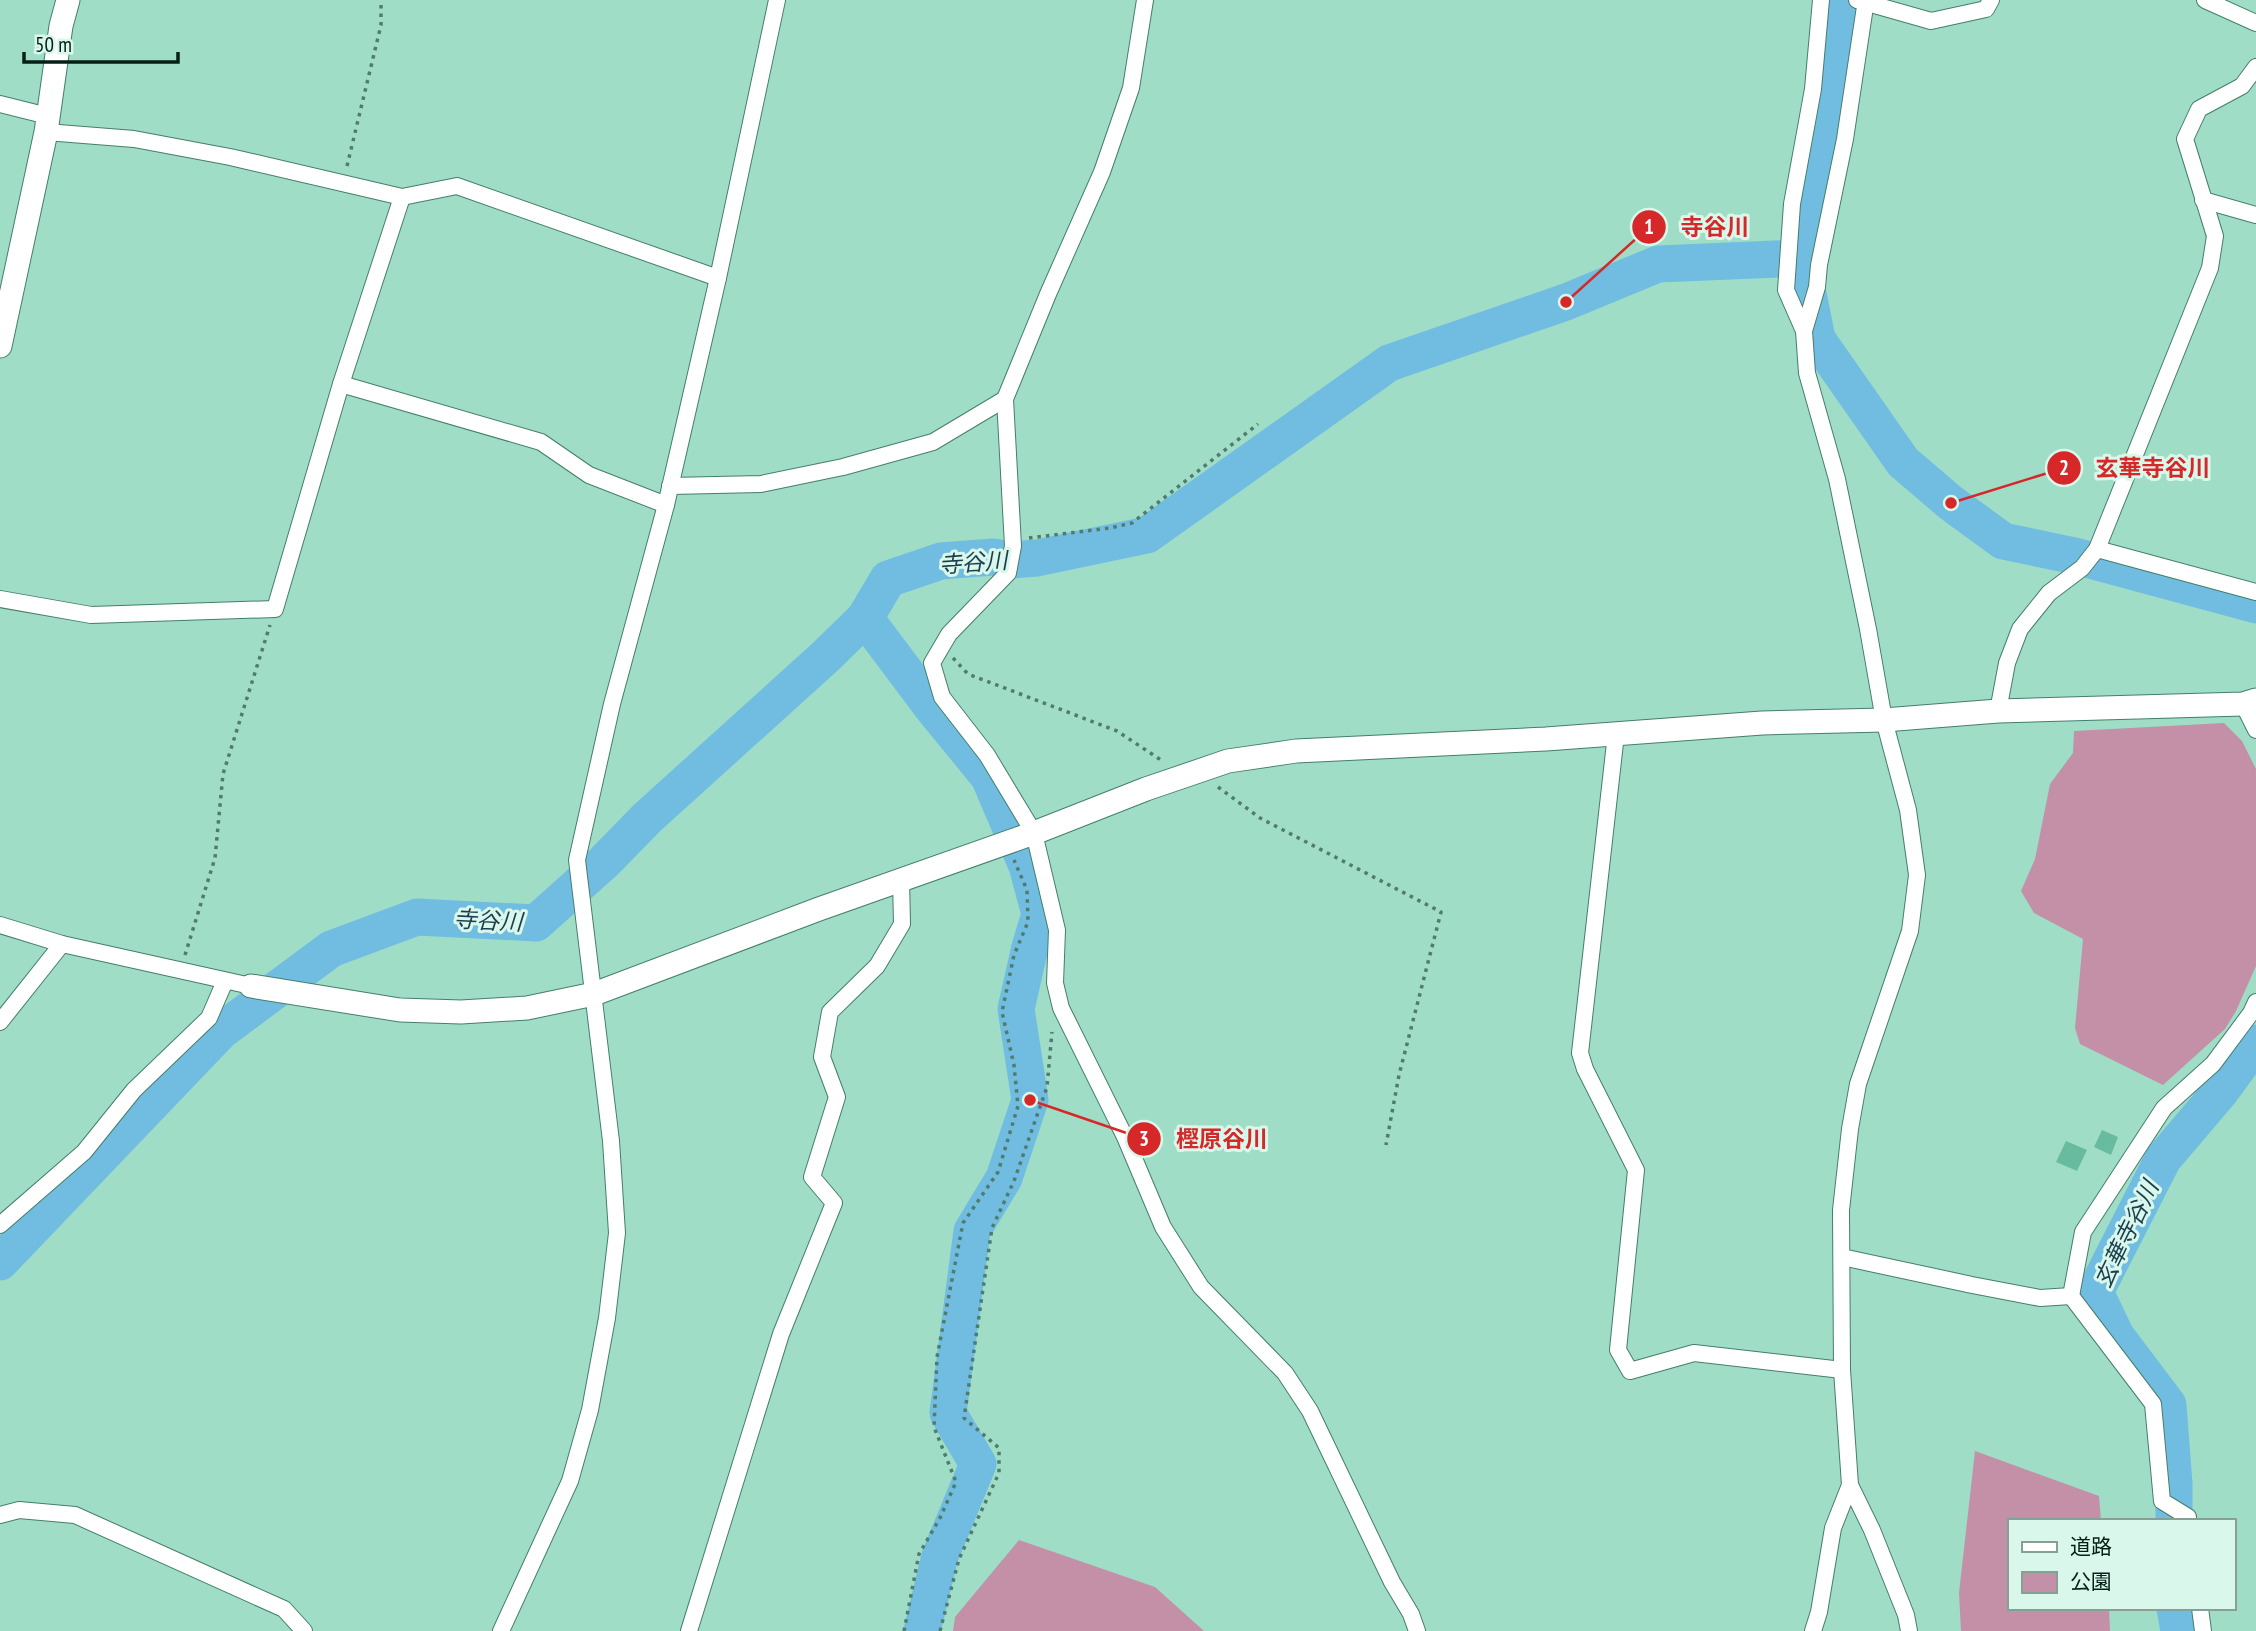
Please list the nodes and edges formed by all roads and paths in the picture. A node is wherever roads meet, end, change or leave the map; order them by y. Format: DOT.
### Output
graph roads {
  1 [pos="68,0"];
  2 [pos="381,0"];
  3 [pos="777,0"];
  4 [pos="1145,0"];
  5 [pos="1821,0"];
  6 [pos="1991,0"];
  7 [pos="2205,0"];
  8 [pos="1863,1"];
  9 [pos="2256,23"];
  10 [pos="2256,67"];
  11 [pos="0,103"];
  12 [pos="47,124"];
  13 [pos="343,183"];
  14 [pos="402,197"];
  15 [pos="2203,200"];
  16 [pos="2256,215"];
  17 [pos="718,278"];
  18 [pos="1804,331"];
  19 [pos="0,346"];
  20 [pos="341,384"];
  21 [pos="1006,400"];
  22 [pos="1258,424"];
  23 [pos="670,486"];
  24 [pos="666,505"];
  25 [pos="1013,543"];
  26 [pos="2096,549"];
  27 [pos="2256,592"];
  28 [pos="0,599"];
  29 [pos="275,610"];
  30 [pos="941,647"];
  31 [pos="2250,702"];
  32 [pos="1998,711"];
  33 [pos="1884,720"];
  34 [pos="2256,730"];
  35 [pos="1616,734"];
  36 [pos="1191,773"];
  37 [pos="1034,833"];
  38 [pos="1006,842"];
  39 [pos="901,879"];
  40 [pos="0,925"];
  41 [pos="62,944"];
  42 [pos="181,970"];
  43 [pos="225,981"];
  44 [pos="251,986"];
  45 [pos="594,994"];
  46 [pos="2256,1002"];
  47 [pos="0,1022"];
  48 [pos="1052,1032"];
  49 [pos="1386,1145"];
  50 [pos="0,1225"];
  51 [pos="1843,1256"];
  52 [pos="2071,1296"];
  53 [pos="1842,1370"];
  54 [pos="1850,1485"];
  55 [pos="0,1516"];
  56 [pos="2188,1519"];
  57 [pos="2200,1610"];
  58 [pos="304,1631"];
  59 [pos="501,1631"];
  60 [pos="689,1631"];
  61 [pos="904,1631"];
  62 [pos="940,1631"];
  63 [pos="1417,1631"];
  64 [pos="1813,1631"];
  65 [pos="1909,1631"];
  66 [pos="2203,1631"];
  1 -- 12 [label="street"];
  2 -- 13 [label="path"];
  3 -- 17 [label="street"];
  4 -- 21 [label="street"];
  5 -- 18 [label="street"];
  6 -- 8 [label="street"];
  7 -- 9 [label="street"];
  8 -- 18 [label="street"];
  10 -- 15 [label="street"];
  11 -- 12 [label="street"];
  12 -- 13 [label="street"];
  12 -- 19 [label="street"];
  13 -- 14 [label="street"];
  14 -- 17 [label="street"];
  14 -- 20 [label="street"];
  15 -- 16 [label="street"];
  15 -- 26 [label="street"];
  17 -- 23 [label="street"];
  18 -- 33 [label="street"];
  20 -- 24 [label="street"];
  20 -- 29 [label="street"];
  21 -- 23 [label="street"];
  21 -- 25 [label="street"];
  22 -- 25 [label="path"];
  23 -- 24 [label="street"];
  24 -- 45 [label="street"];
  25 -- 30 [label="street"];
  26 -- 27 [label="street"];
  26 -- 32 [label="street"];
  28 -- 29 [label="street"];
  29 -- 42 [label="path"];
  30 -- 36 [label="path"];
  30 -- 37 [label="street"];
  31 -- 32 [label="street"];
  31 -- 34 [label="street"];
  32 -- 33 [label="street"];
  33 -- 35 [label="street"];
  33 -- 51 [label="street"];
  35 -- 36 [label="street"];
  35 -- 53 [label="street"];
  36 -- 37 [label="street"];
  36 -- 49 [label="path"];
  37 -- 38 [label="street"];
  37 -- 63 [label="street"];
  38 -- 39 [label="street"];
  38 -- 61 [label="path"];
  39 -- 45 [label="street"];
  39 -- 60 [label="street"];
  40 -- 41 [label="street"];
  41 -- 42 [label="street"];
  41 -- 47 [label="street"];
  42 -- 43 [label="street"];
  43 -- 44 [label="street"];
  43 -- 50 [label="street"];
  44 -- 45 [label="street"];
  45 -- 59 [label="street"];
  46 -- 52 [label="street"];
  48 -- 62 [label="path"];
  51 -- 52 [label="street"];
  51 -- 53 [label="street"];
  52 -- 56 [label="street"];
  53 -- 54 [label="street"];
  54 -- 64 [label="street"];
  54 -- 65 [label="street"];
  55 -- 58 [label="street"];
  57 -- 66 [label="street"];
}
